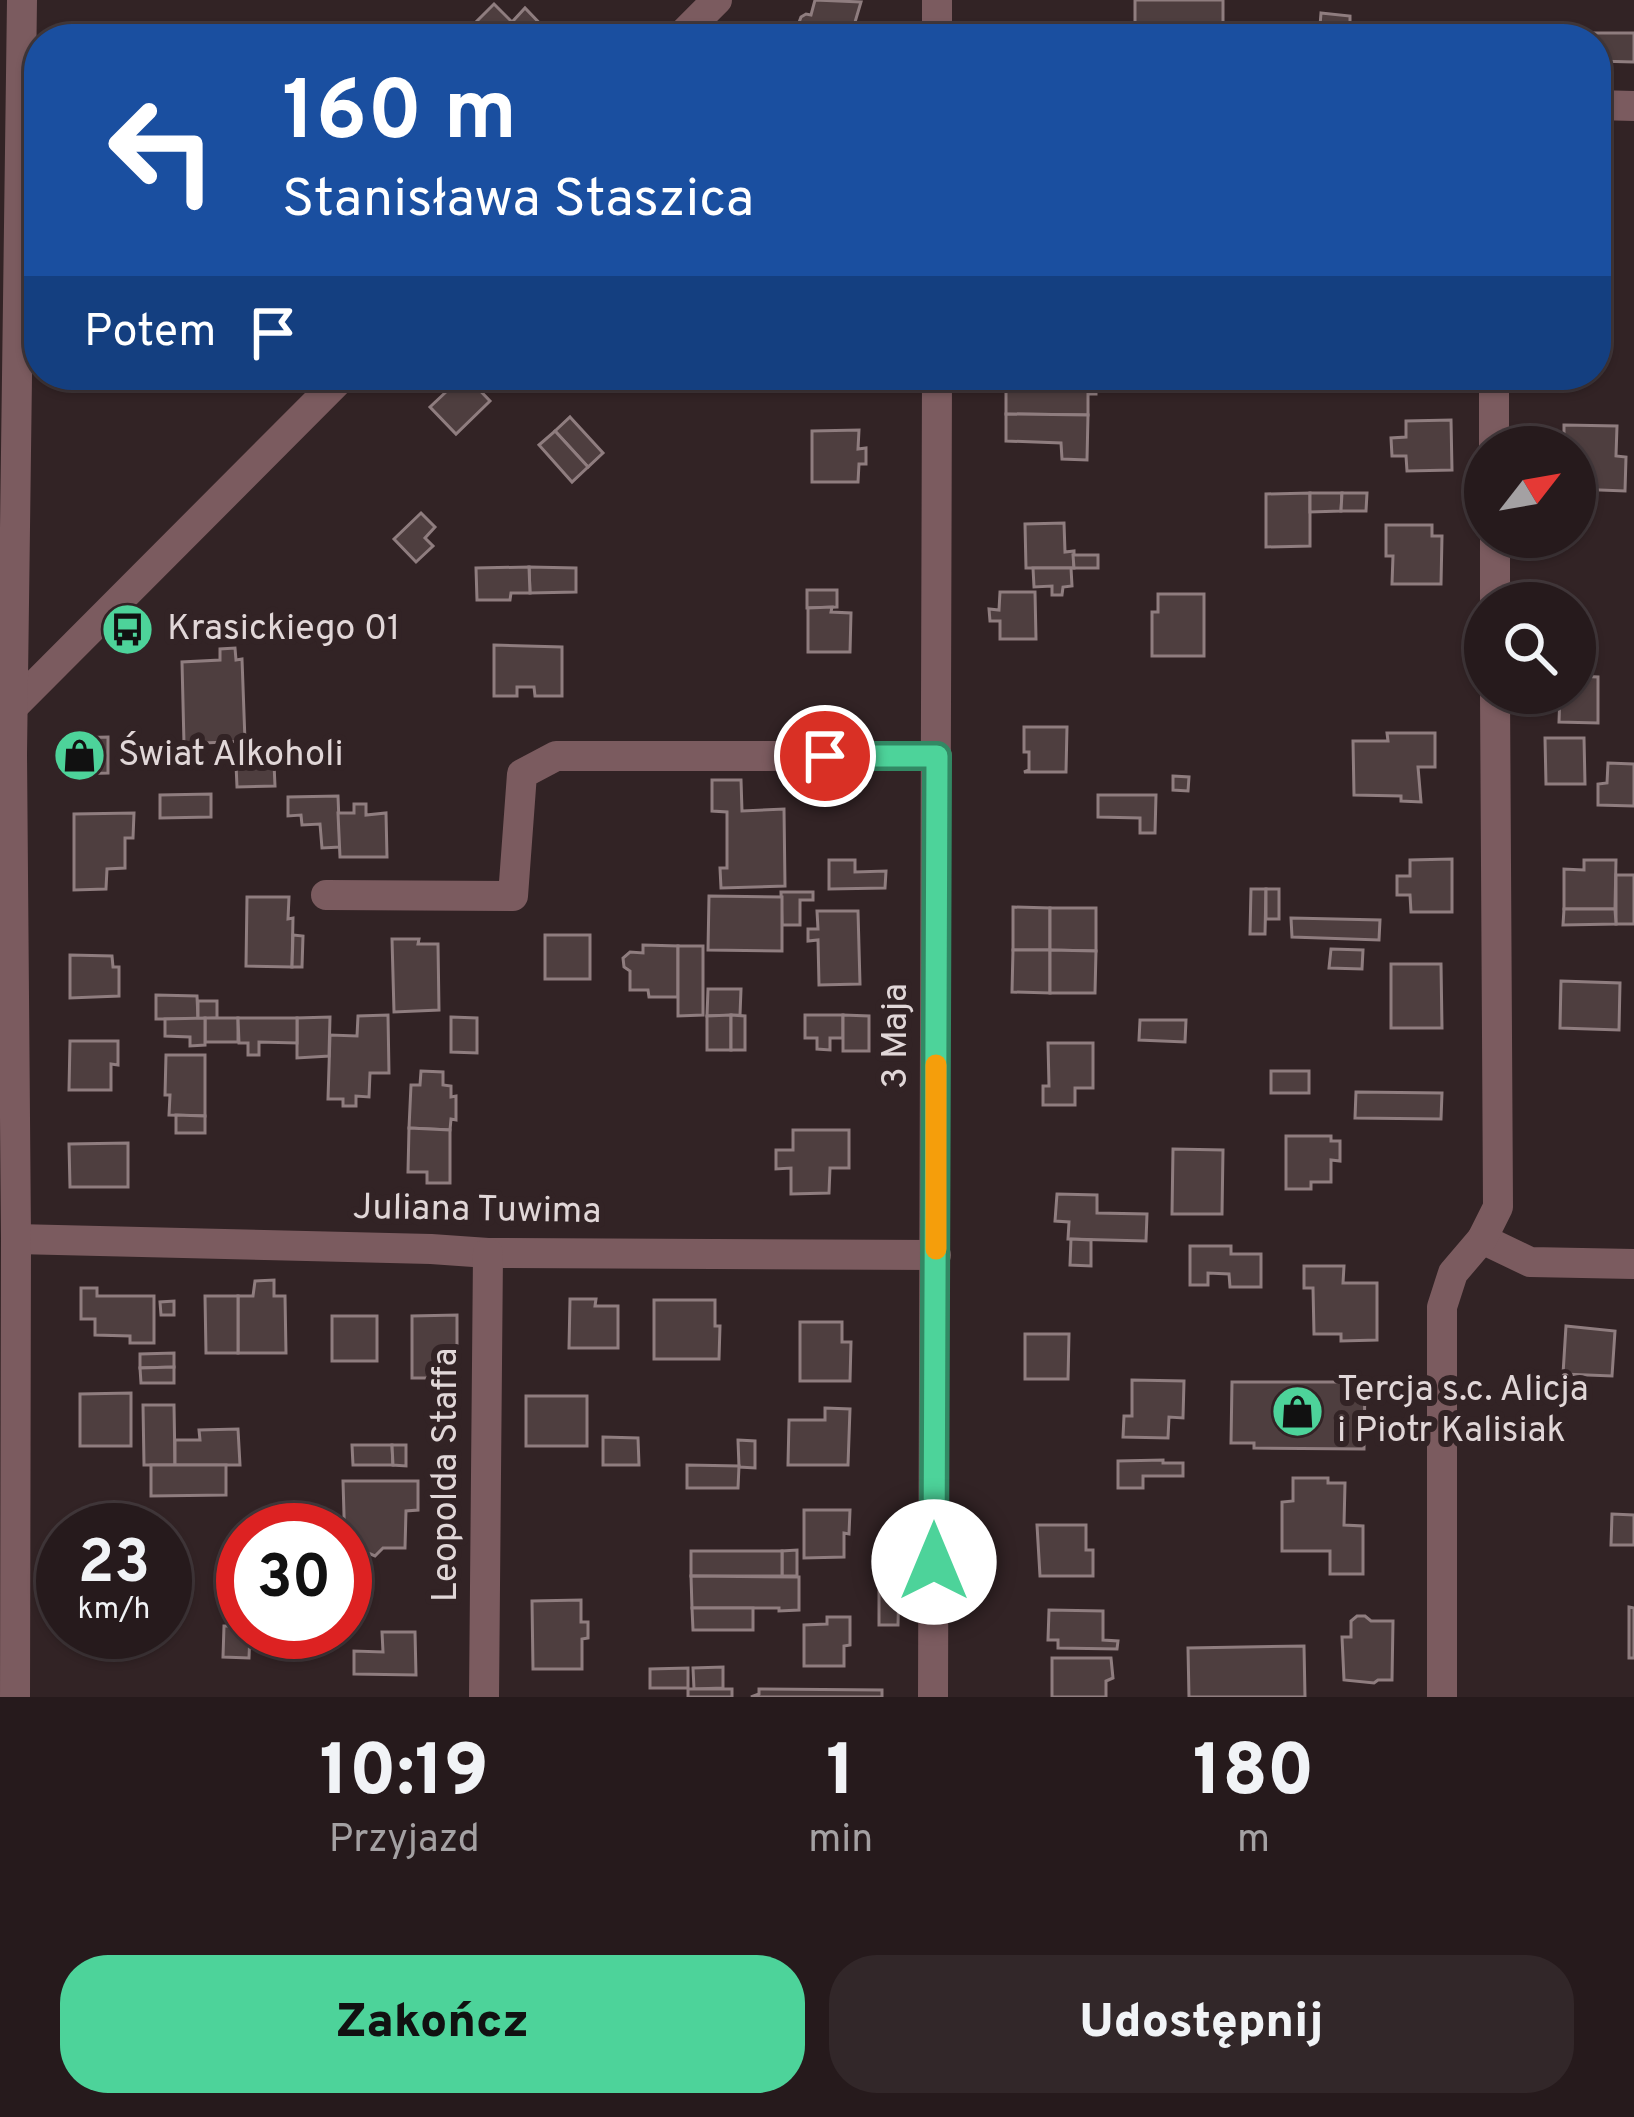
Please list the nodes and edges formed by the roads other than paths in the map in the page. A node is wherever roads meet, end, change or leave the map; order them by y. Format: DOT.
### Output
graph roads {
  1 [pos="22,0"];
  2 [pos="717,0"];
  3 [pos="693,24"];
  4 [pos="329,390"];
  5 [pos="937,390"];
  6 [pos="1494,390"];
  7 [pos="1494,426"];
  8 [pos="4,710"];
  9 [pos="1496,714"];
  10 [pos="937,756"];
  11 [pos="326,895"];
  12 [pos="16,1239"];
  13 [pos="1482,1239"];
  14 [pos="488,1253"];
  15 [pos="936,1255"];
  16 [pos="1634,1264"];
  17 [pos="15,1697"];
  18 [pos="484,1697"];
  19 [pos="933,1697"];
  20 [pos="1442,1697"];
  1 -- 8 [label="street"];
  2 -- 3 [label="street"];
  4 -- 8 [label="street"];
  5 -- 10 [label="street, 3 Maja"];
  6 -- 7 [label="street"];
  8 -- 12 [label="street"];
  9 -- 13 [label="street"];
  10 -- 11 [label="street"];
  10 -- 15 [label="street, 3 Maja"];
  12 -- 14 [label="street, Juliana Tuwima"];
  12 -- 17 [label="street"];
  13 -- 16 [label="street"];
  13 -- 20 [label="street"];
  14 -- 15 [label="street, Juliana Tuwima"];
  14 -- 18 [label="street, Leopolda Staffa"];
  15 -- 19 [label="street, 3 Maja"];
}
